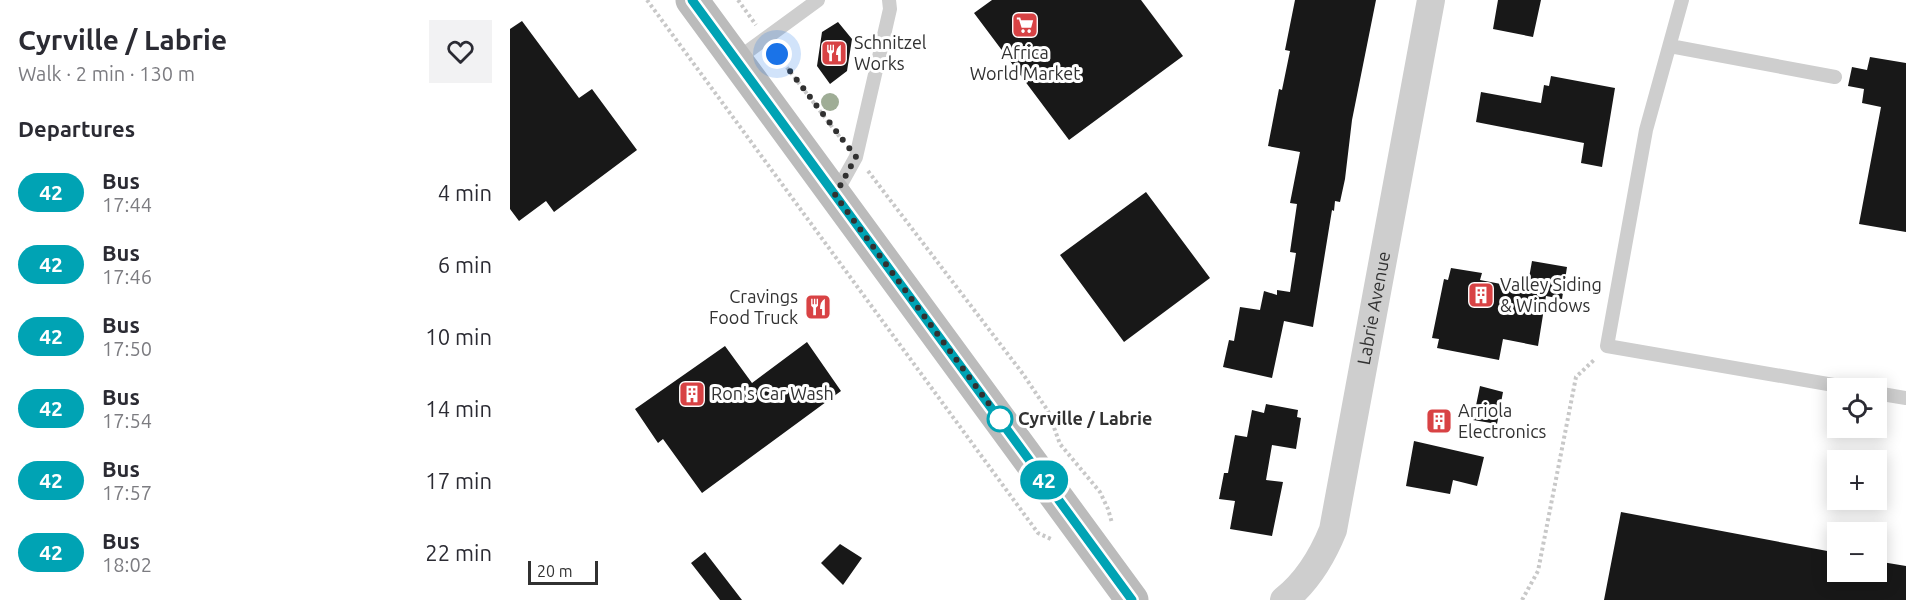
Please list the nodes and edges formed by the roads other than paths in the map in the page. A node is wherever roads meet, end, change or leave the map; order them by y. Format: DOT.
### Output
graph roads {
  1 [pos="692,0"];
  2 [pos="818,0"];
  3 [pos="889,0"];
  4 [pos="1431,0"];
  5 [pos="1682,0"];
  6 [pos="1670,46"];
  7 [pos="736,60"];
  8 [pos="1835,76"];
  9 [pos="835,195"];
  10 [pos="1827,384"];
  11 [pos="1887,395"];
  12 [pos="1906,398"];
  13 [pos="1132,600"];
  14 [pos="1284,600"];
  1 -- 7 [label="main road"];
  2 -- 7 [label="lane"];
  3 -- 9 [label="lane"];
  4 -- 14 [label="street, Labrie Avenue"];
  5 -- 6 [label="lane"];
  6 -- 8 [label="lane"];
  6 -- 10 [label="lane"];
  7 -- 9 [label="main road"];
  9 -- 13 [label="main road"];
  11 -- 12 [label="lane"];
}
